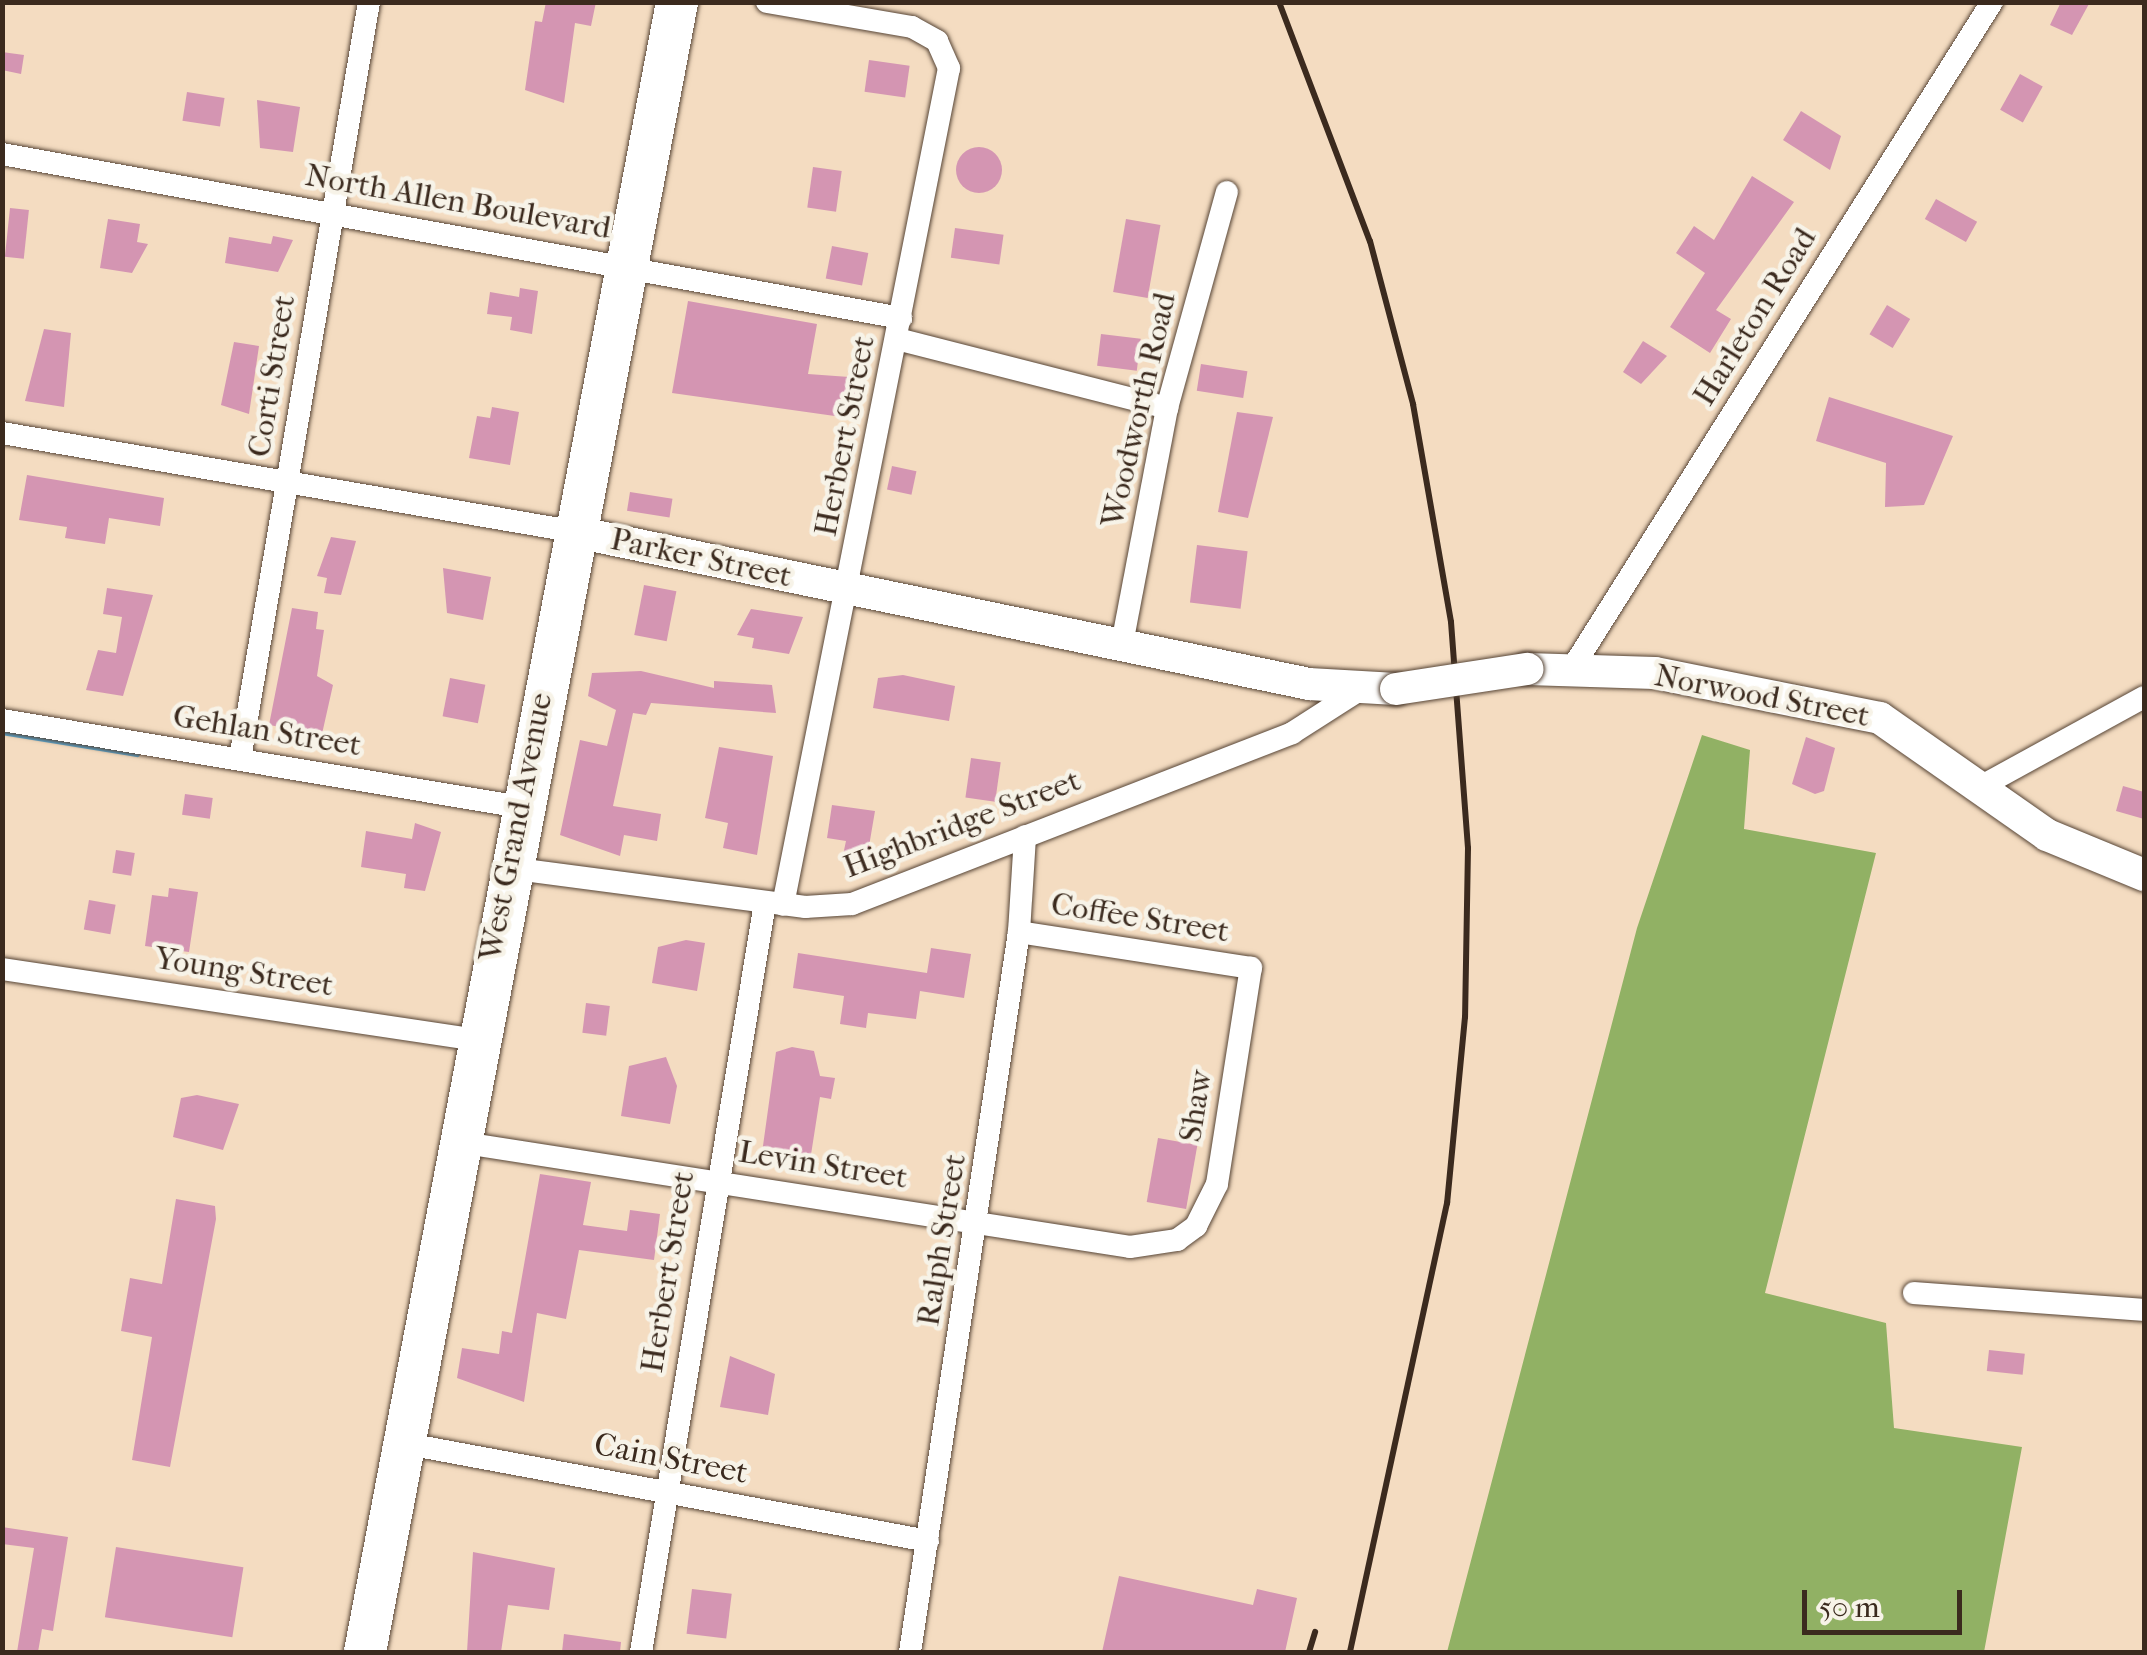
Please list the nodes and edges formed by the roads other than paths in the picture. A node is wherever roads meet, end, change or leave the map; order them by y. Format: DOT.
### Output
graph roads {
  1 [pos="369,2"];
  2 [pos="677,2"];
  3 [pos="767,2"];
  4 [pos="1992,2"];
  5 [pos="2,154"];
  6 [pos="1227,192"];
  7 [pos="330,213"];
  8 [pos="626,264"];
  9 [pos="899,329"];
  10 [pos="1167,408"];
  11 [pos="2,433"];
  12 [pos="288,485"];
  13 [pos="570,531"];
  14 [pos="848,589"];
  15 [pos="1122,644"];
  16 [pos="1573,666"];
  17 [pos="1396,689"];
  18 [pos="1356,692"];
  19 [pos="2144,698"];
  20 [pos="2,720"];
  21 [pos="240,759"];
  22 [pos="1978,788"];
  23 [pos="521,807"];
  24 [pos="1025,836"];
  25 [pos="509,868"];
  26 [pos="2144,875"];
  27 [pos="774,904"];
  28 [pos="1019,932"];
  29 [pos="1251,968"];
  30 [pos="2,969"];
  31 [pos="476,1040"];
  32 [pos="458,1142"];
  33 [pos="716,1181"];
  34 [pos="978,1223"];
  35 [pos="1176,1240"];
  36 [pos="1914,1293"];
  37 [pos="2144,1310"];
  38 [pos="402,1442"];
  39 [pos="667,1491"];
  40 [pos="928,1540"];
  41 [pos="366,1652"];
  42 [pos="641,1652"];
  43 [pos="910,1652"];
  1 -- 7 [label="street, Corti Street"];
  2 -- 8 [label="highway, West Grand Avenue"];
  3 -- 9 [label="street, Herbert Street"];
  4 -- 16 [label="street, Harleton Road"];
  5 -- 7 [label="street, North Allen Boulevard"];
  6 -- 10 [label="street, Woodworth Road"];
  7 -- 8 [label="street, North Allen Boulevard"];
  7 -- 12 [label="street, Corti Street"];
  8 -- 9 [label="street, North Allen Boulevard"];
  8 -- 13 [label="highway, West Grand Avenue"];
  9 -- 10 [label="street, North Allen Boulevard"];
  9 -- 14 [label="street, Herbert Street"];
  10 -- 15 [label="street, Woodworth Road"];
  11 -- 12 [label="street, Parker Street"];
  12 -- 13 [label="street, Parker Street"];
  12 -- 21 [label="street, Corti Street"];
  13 -- 14 [label="street, Parker Street"];
  13 -- 23 [label="highway, West Grand Avenue"];
  14 -- 15 [label="street, Parker Street"];
  14 -- 27 [label="street, Herbert Street"];
  15 -- 18 [label="street, Parker Street"];
  16 -- 17 [label="street, Norwood Street, bridge"];
  16 -- 22 [label="street, Norwood Street"];
  17 -- 18 [label="street, Parker Street"];
  18 -- 24 [label="street, Highbridge Street"];
  19 -- 22 [label="street"];
  20 -- 21 [label="street, Gehlan Street"];
  21 -- 23 [label="street, Gehlan Street"];
  22 -- 26 [label="street, Norwood Street"];
  23 -- 25 [label="highway, West Grand Avenue"];
  24 -- 27 [label="street, Highbridge Street"];
  24 -- 28 [label="street, Ralph Street"];
  25 -- 27 [label="street, Highbridge Street"];
  25 -- 31 [label="highway, West Grand Avenue"];
  27 -- 33 [label="street, Herbert Street"];
  28 -- 29 [label="street, Coffee Street"];
  28 -- 34 [label="street, Ralph Street"];
  29 -- 35 [label="street, Shaw"];
  30 -- 31 [label="street, Young Street"];
  31 -- 32 [label="highway, West Grand Avenue"];
  32 -- 33 [label="street, Levin Street"];
  32 -- 38 [label="highway, West Grand Avenue"];
  33 -- 34 [label="street, Levin Street"];
  33 -- 39 [label="street, Herbert Street"];
  34 -- 35 [label="street, Levin Street"];
  34 -- 40 [label="street, Ralph Street"];
  36 -- 37 [label="street"];
  38 -- 39 [label="street, Cain Street"];
  38 -- 41 [label="highway, West Grand Avenue"];
  39 -- 40 [label="street, Cain Street"];
  39 -- 42 [label="street, Herbert Street"];
  40 -- 43 [label="street, Ralph Street"];
}
